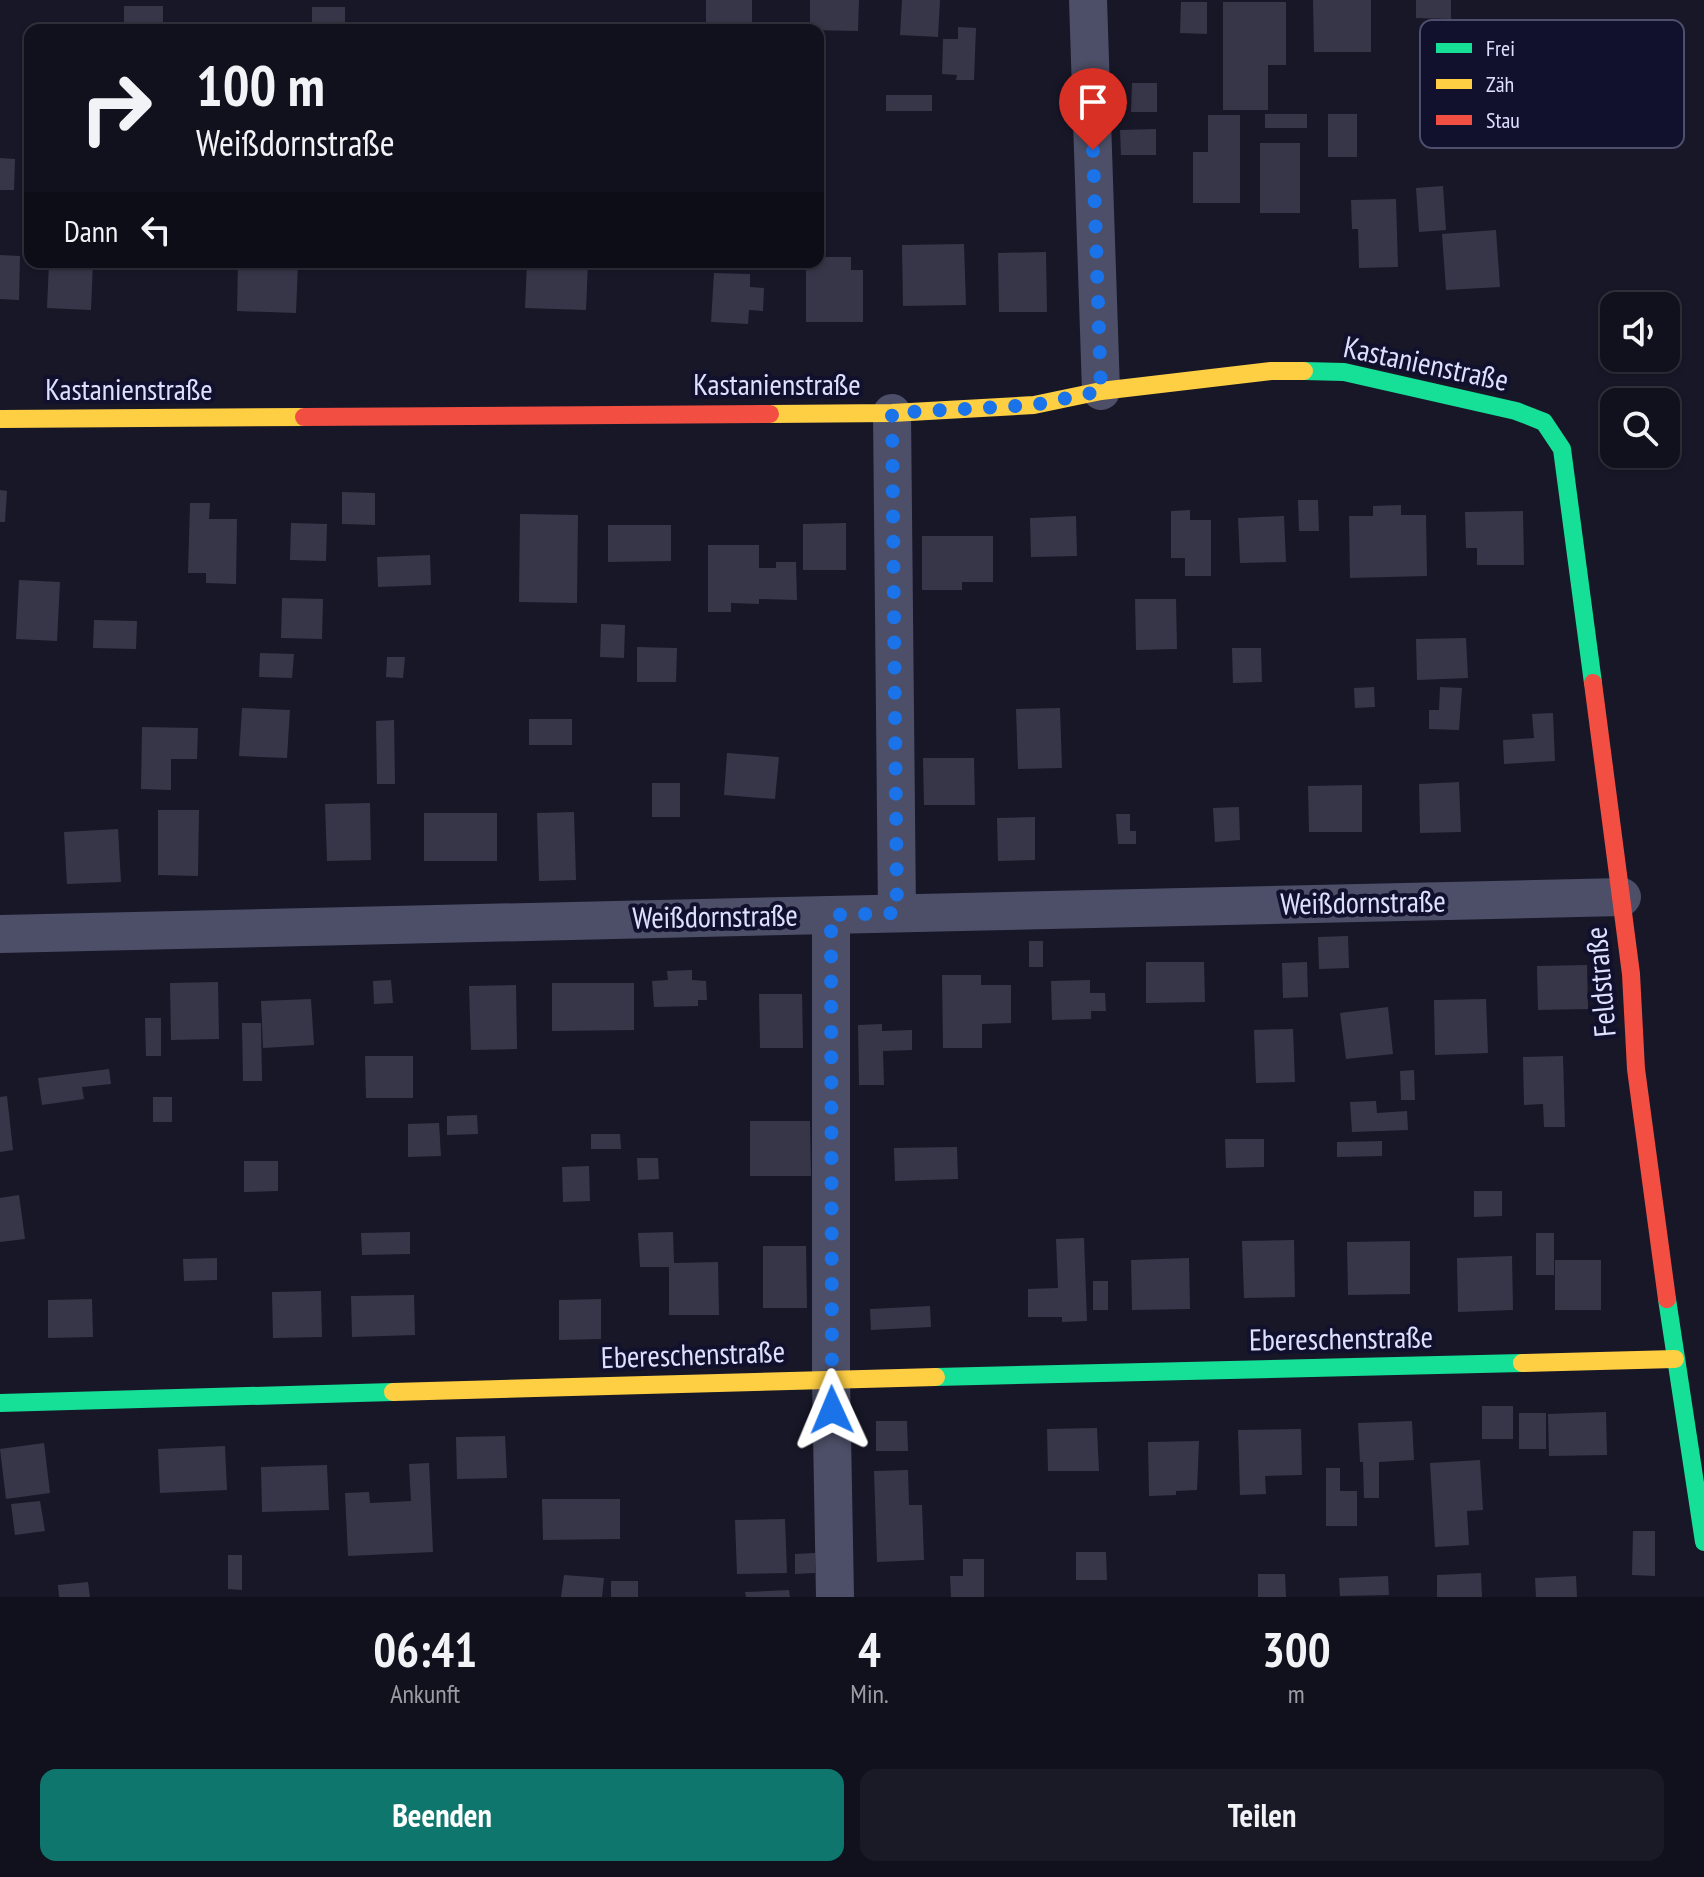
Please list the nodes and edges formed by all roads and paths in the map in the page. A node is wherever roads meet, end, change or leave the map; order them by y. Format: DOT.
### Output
graph roads {
  1 [pos="1088,0"];
  2 [pos="1101,391"];
  3 [pos="892,413"];
  4 [pos="0,419"];
  5 [pos="1544,422"];
  6 [pos="1622,897"];
  7 [pos="897,913"];
  8 [pos="831,915"];
  9 [pos="0,934"];
  10 [pos="1675,1359"];
  11 [pos="831,1379"];
  12 [pos="0,1403"];
  13 [pos="1704,1542"];
  14 [pos="835,1597"];
  1 -- 2 [label="street"];
  2 -- 3 [label="street, Kastanienstraße"];
  2 -- 5 [label="street, Kastanienstraße"];
  3 -- 4 [label="street, Kastanienstraße"];
  3 -- 7 [label="street"];
  5 -- 6 [label="street, Feldstraße"];
  6 -- 7 [label="street, Weißdornstraße"];
  6 -- 10 [label="street, Feldstraße"];
  7 -- 8 [label="street, Weißdornstraße"];
  8 -- 9 [label="street, Weißdornstraße"];
  8 -- 11 [label="street"];
  10 -- 11 [label="street, Ebereschenstraße"];
  10 -- 13 [label="street, Feldstraße"];
  11 -- 12 [label="street, Ebereschenstraße"];
  11 -- 14 [label="street"];
}
